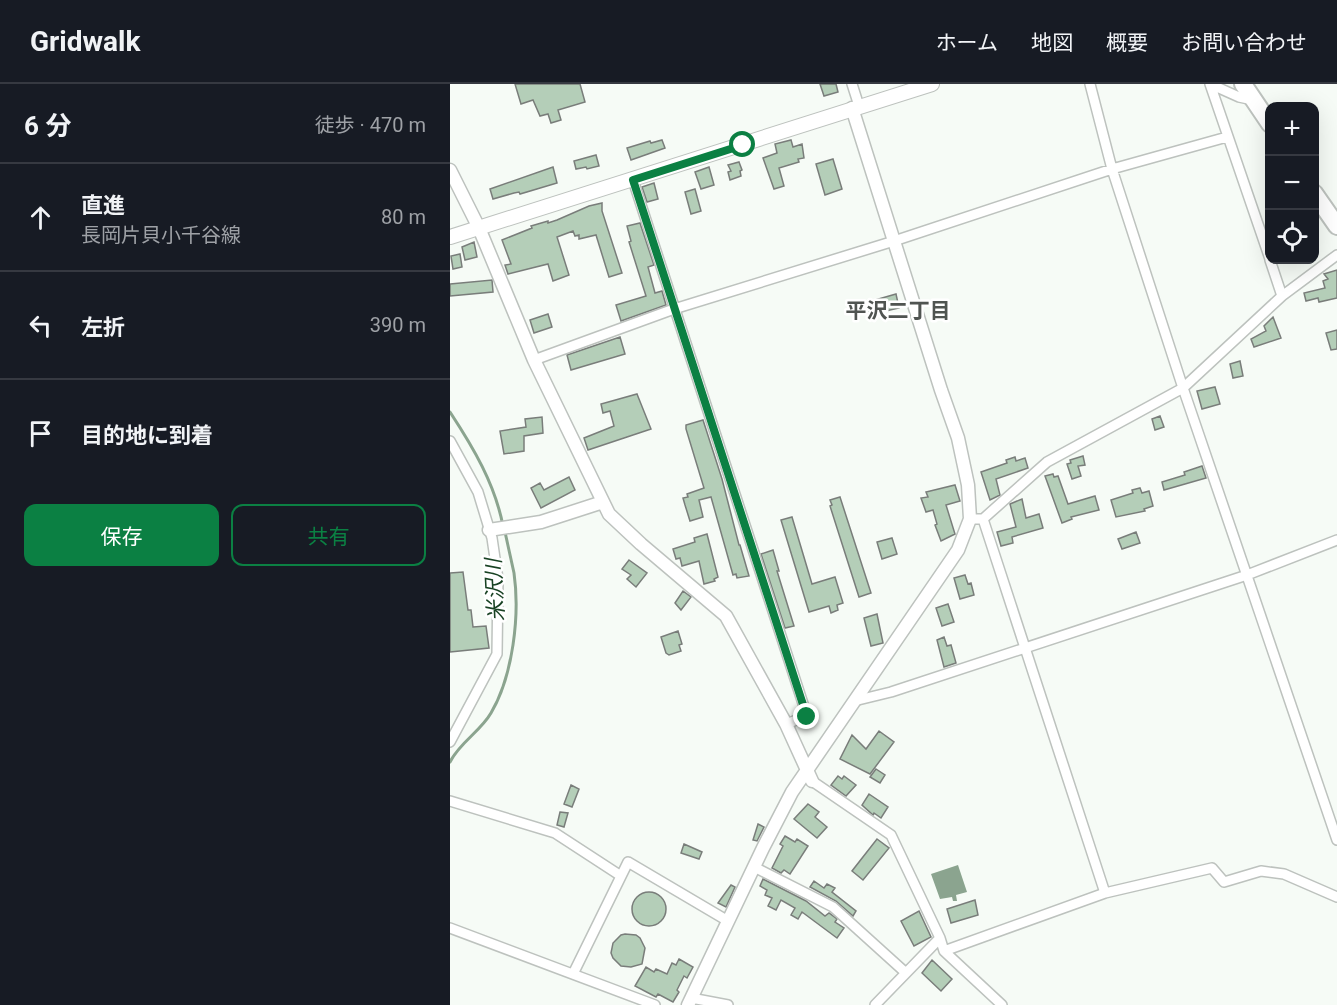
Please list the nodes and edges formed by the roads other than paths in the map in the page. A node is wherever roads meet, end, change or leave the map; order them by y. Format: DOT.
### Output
graph roads {
  1 [pos="852,84"];
  2 [pos="932,84"];
  3 [pos="1090,84"];
  4 [pos="1210,84"];
  5 [pos="1243,84"];
  6 [pos="1253,100"];
  7 [pos="856,107"];
  8 [pos="1265,118"];
  9 [pos="1227,136"];
  10 [pos="1112,169"];
  11 [pos="450,170"];
  12 [pos="633,180"];
  13 [pos="1319,200"];
  14 [pos="1337,226"];
  15 [pos="479,228"];
  16 [pos="450,237"];
  17 [pos="894,241"];
  18 [pos="1265,245"];
  19 [pos="1337,255"];
  20 [pos="1272,264"];
  21 [pos="1282,296"];
  22 [pos="674,309"];
  23 [pos="534,360"];
  24 [pos="1183,388"];
  25 [pos="450,441"];
  26 [pos="603,502"];
  27 [pos="970,519"];
  28 [pos="983,519"];
  29 [pos="489,530"];
  30 [pos="1337,540"];
  31 [pos="1247,575"];
  32 [pos="1024,648"];
  33 [pos="854,701"];
  34 [pos="786,724"];
  35 [pos="450,742"];
  36 [pos="810,776"];
  37 [pos="450,801"];
  38 [pos="1337,840"];
  39 [pos="754,867"];
  40 [pos="621,876"];
  41 [pos="1105,893"];
  42 [pos="1337,897"];
  43 [pos="728,921"];
  44 [pos="450,928"];
  45 [pos="940,938"];
  46 [pos="944,951"];
  47 [pos="906,973"];
  48 [pos="573,974"];
  49 [pos="689,1002"];
  50 [pos="655,1005"];
  51 [pos="728,1005"];
  52 [pos="875,1005"];
  53 [pos="1002,1005"];
  1 -- 7 [label="street"];
  2 -- 7 [label="main road"];
  3 -- 10 [label="street"];
  4 -- 6 [label="street"];
  4 -- 9 [label="street"];
  5 -- 6 [label="highway"];
  6 -- 8 [label="highway"];
  7 -- 12 [label="main road"];
  7 -- 17 [label="main road"];
  9 -- 10 [label="street"];
  9 -- 18 [label="street"];
  10 -- 17 [label="street"];
  10 -- 24 [label="street"];
  11 -- 15 [label="main road"];
  12 -- 15 [label="main road"];
  12 -- 22 [label="street"];
  13 -- 14 [label="highway"];
  15 -- 16 [label="main road"];
  15 -- 23 [label="main road"];
  17 -- 22 [label="street"];
  17 -- 27 [label="main road"];
  19 -- 21 [label="street"];
  20 -- 21 [label="street"];
  21 -- 24 [label="street"];
  22 -- 23 [label="street"];
  22 -- 34 [label="street"];
  23 -- 26 [label="main road"];
  24 -- 28 [label="street"];
  24 -- 31 [label="street"];
  25 -- 29 [label="street"];
  26 -- 29 [label="main road"];
  26 -- 34 [label="main road"];
  27 -- 28 [label="street"];
  27 -- 33 [label="main road"];
  28 -- 32 [label="street"];
  29 -- 35 [label="street"];
  30 -- 31 [label="street"];
  31 -- 32 [label="street"];
  31 -- 38 [label="street"];
  32 -- 33 [label="street"];
  32 -- 41 [label="street"];
  33 -- 36 [label="main road"];
  34 -- 36 [label="main road"];
  36 -- 39 [label="main road"];
  36 -- 45 [label="street"];
  37 -- 40 [label="street"];
  39 -- 43 [label="main road"];
  39 -- 47 [label="street"];
  40 -- 43 [label="street"];
  40 -- 48 [label="street"];
  41 -- 42 [label="street"];
  41 -- 46 [label="street"];
  43 -- 49 [label="main road"];
  44 -- 48 [label="street"];
  45 -- 46 [label="street"];
  45 -- 47 [label="street"];
  46 -- 53 [label="street"];
  47 -- 52 [label="street"];
  48 -- 50 [label="street"];
  49 -- 51 [label="street"];
}
